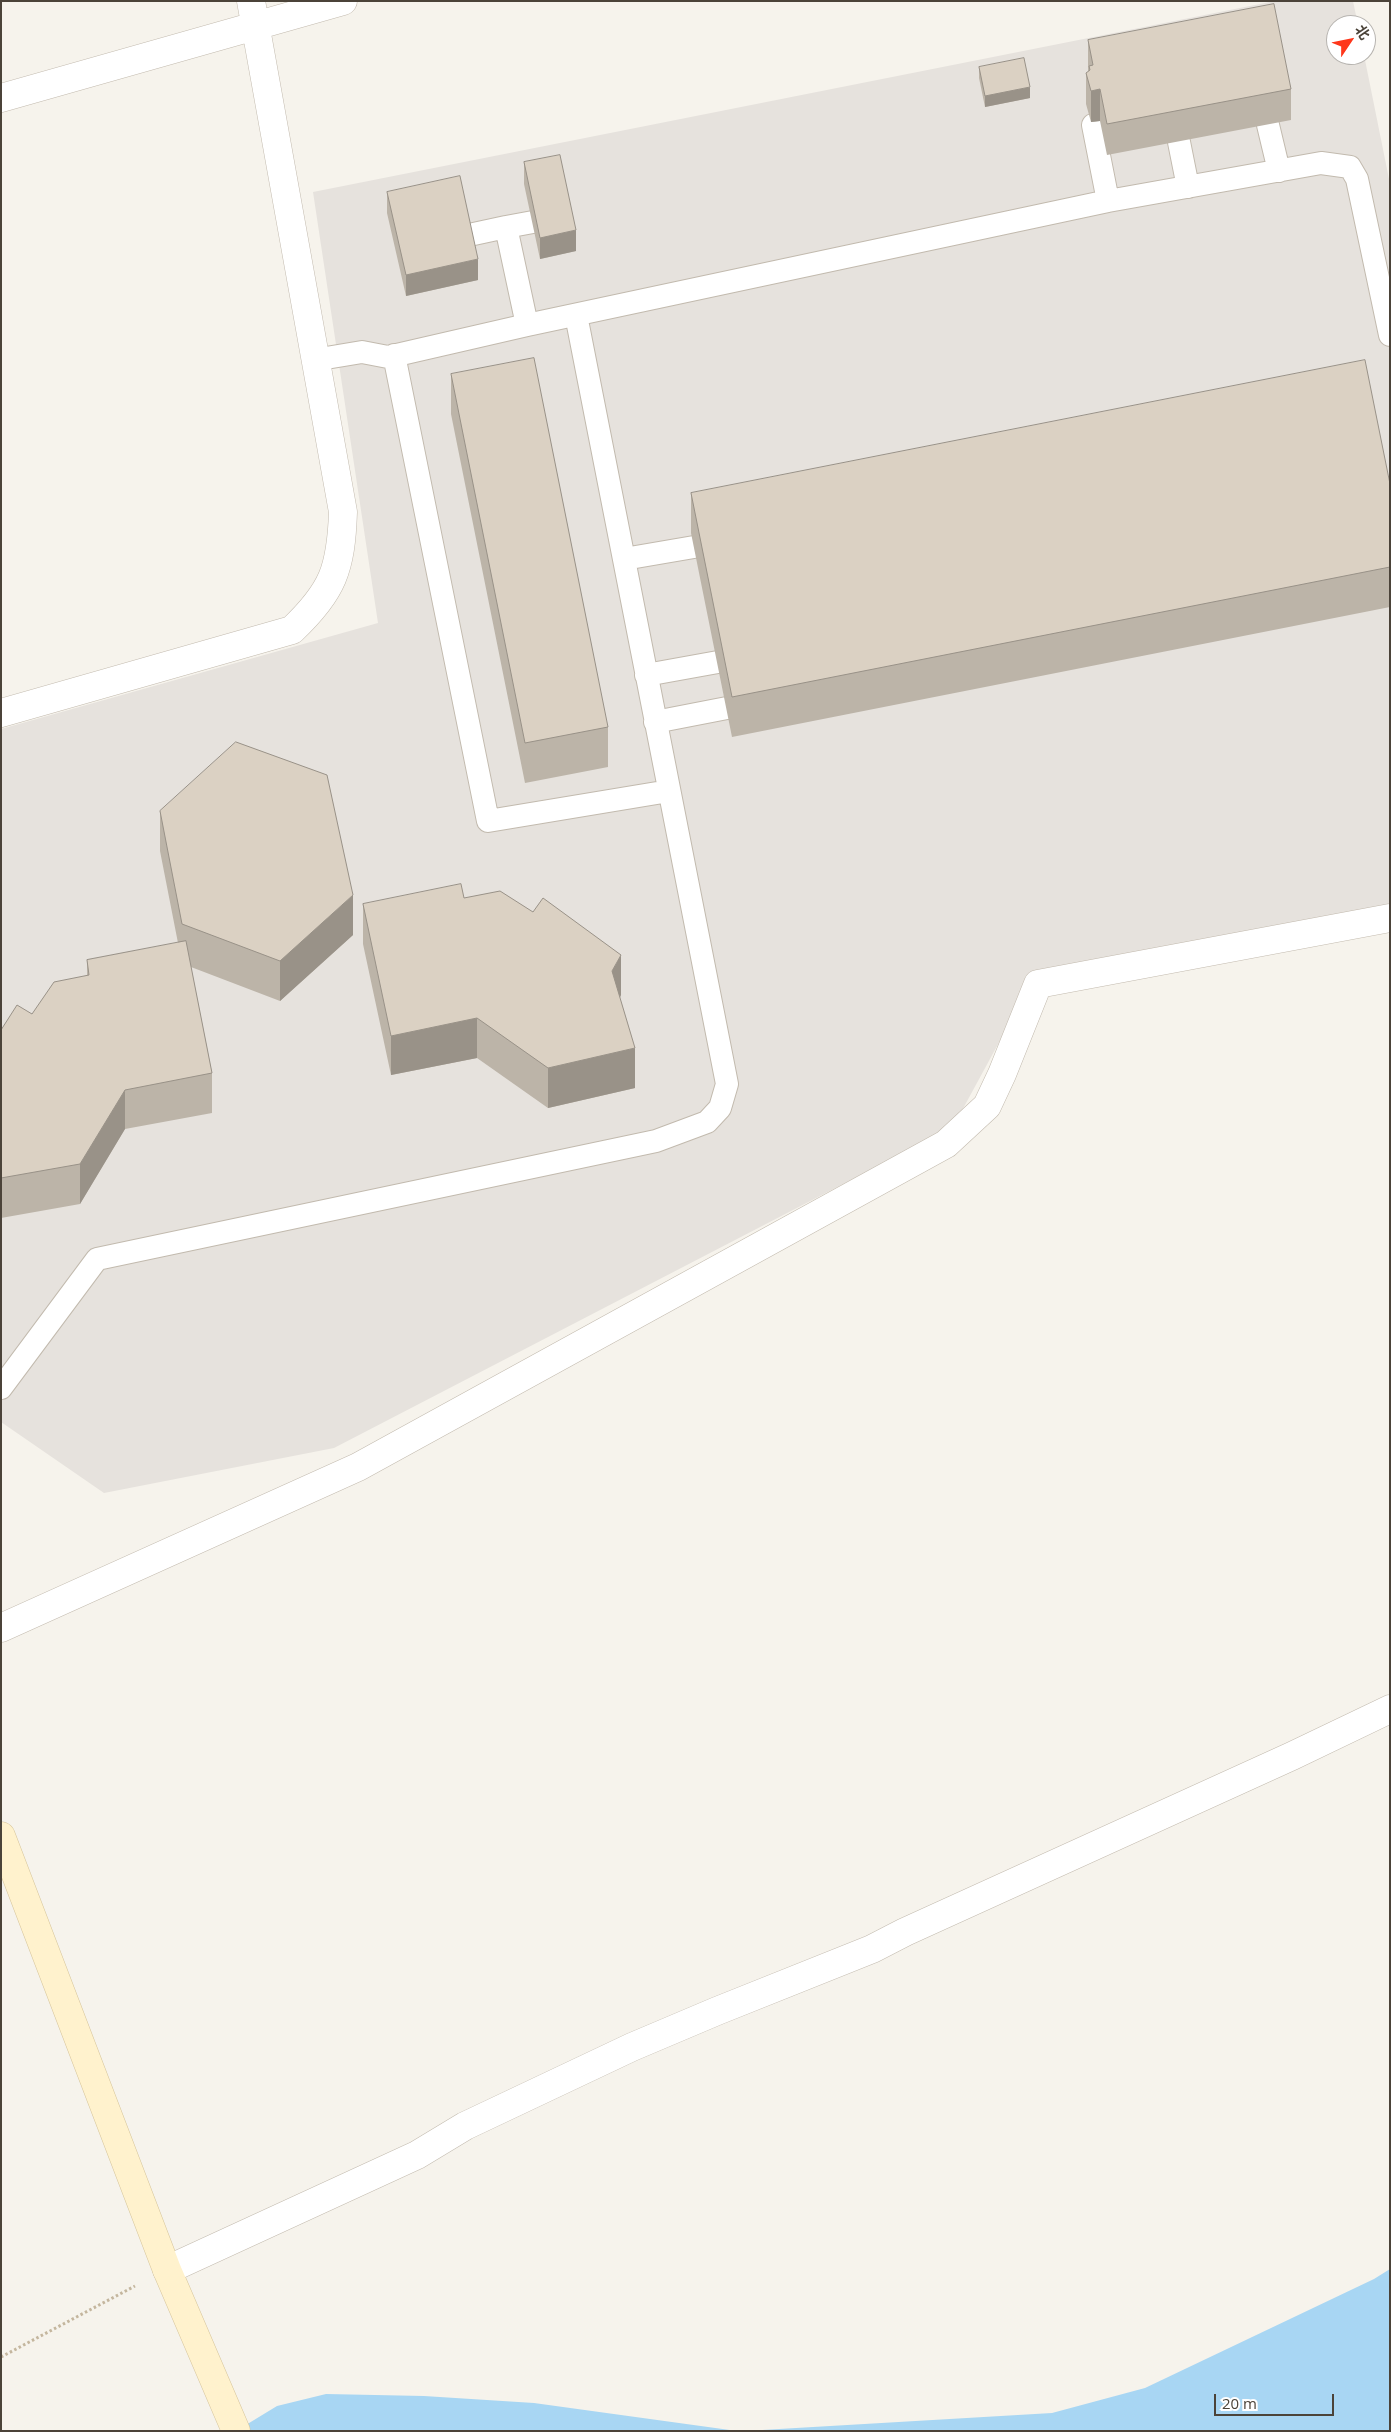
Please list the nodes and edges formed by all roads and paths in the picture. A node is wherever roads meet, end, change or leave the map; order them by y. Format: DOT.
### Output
graph roads {
  1 [pos="343,1"];
  2 [pos="253,14"];
  3 [pos="1,98"];
  4 [pos="1093,125"];
  5 [pos="1268,125"];
  6 [pos="1179,142"];
  7 [pos="1279,171"];
  8 [pos="1188,187"];
  9 [pos="1108,201"];
  10 [pos="533,222"];
  11 [pos="506,228"];
  12 [pos="469,235"];
  13 [pos="576,315"];
  14 [pos="527,325"];
  15 [pos="1390,335"];
  16 [pos="394,355"];
  17 [pos="314,360"];
  18 [pos="694,546"];
  19 [pos="624,559"];
  20 [pos="718,662"];
  21 [pos="646,675"];
  22 [pos="727,708"];
  23 [pos="1,712"];
  24 [pos="655,722"];
  25 [pos="669,791"];
  26 [pos="1390,918"];
  27 [pos="1,1388"];
  28 [pos="1,1628"];
  29 [pos="1390,1709"];
  30 [pos="1,1836"];
  31 [pos="167,2270"];
  32 [pos="1,2357"];
  33 [pos="236,2431"];
  1 -- 2 [label="street"];
  2 -- 3 [label="street"];
  2 -- 17 [label="street"];
  4 -- 9 [label="lane"];
  5 -- 7 [label="lane"];
  6 -- 8 [label="lane"];
  7 -- 8 [label="lane"];
  7 -- 15 [label="lane"];
  8 -- 9 [label="lane"];
  9 -- 13 [label="lane"];
  10 -- 11 [label="lane"];
  11 -- 12 [label="lane"];
  11 -- 14 [label="lane"];
  13 -- 14 [label="lane"];
  13 -- 19 [label="lane"];
  14 -- 16 [label="lane"];
  16 -- 17 [label="lane"];
  16 -- 25 [label="lane"];
  17 -- 23 [label="street"];
  18 -- 19 [label="lane"];
  19 -- 21 [label="lane"];
  20 -- 21 [label="lane"];
  21 -- 24 [label="lane"];
  22 -- 24 [label="lane"];
  24 -- 25 [label="lane"];
  25 -- 27 [label="lane"];
  26 -- 28 [label="street"];
  29 -- 31 [label="street"];
  30 -- 31 [label="street"];
  31 -- 32 [label="path"];
  31 -- 33 [label="street"];
}
